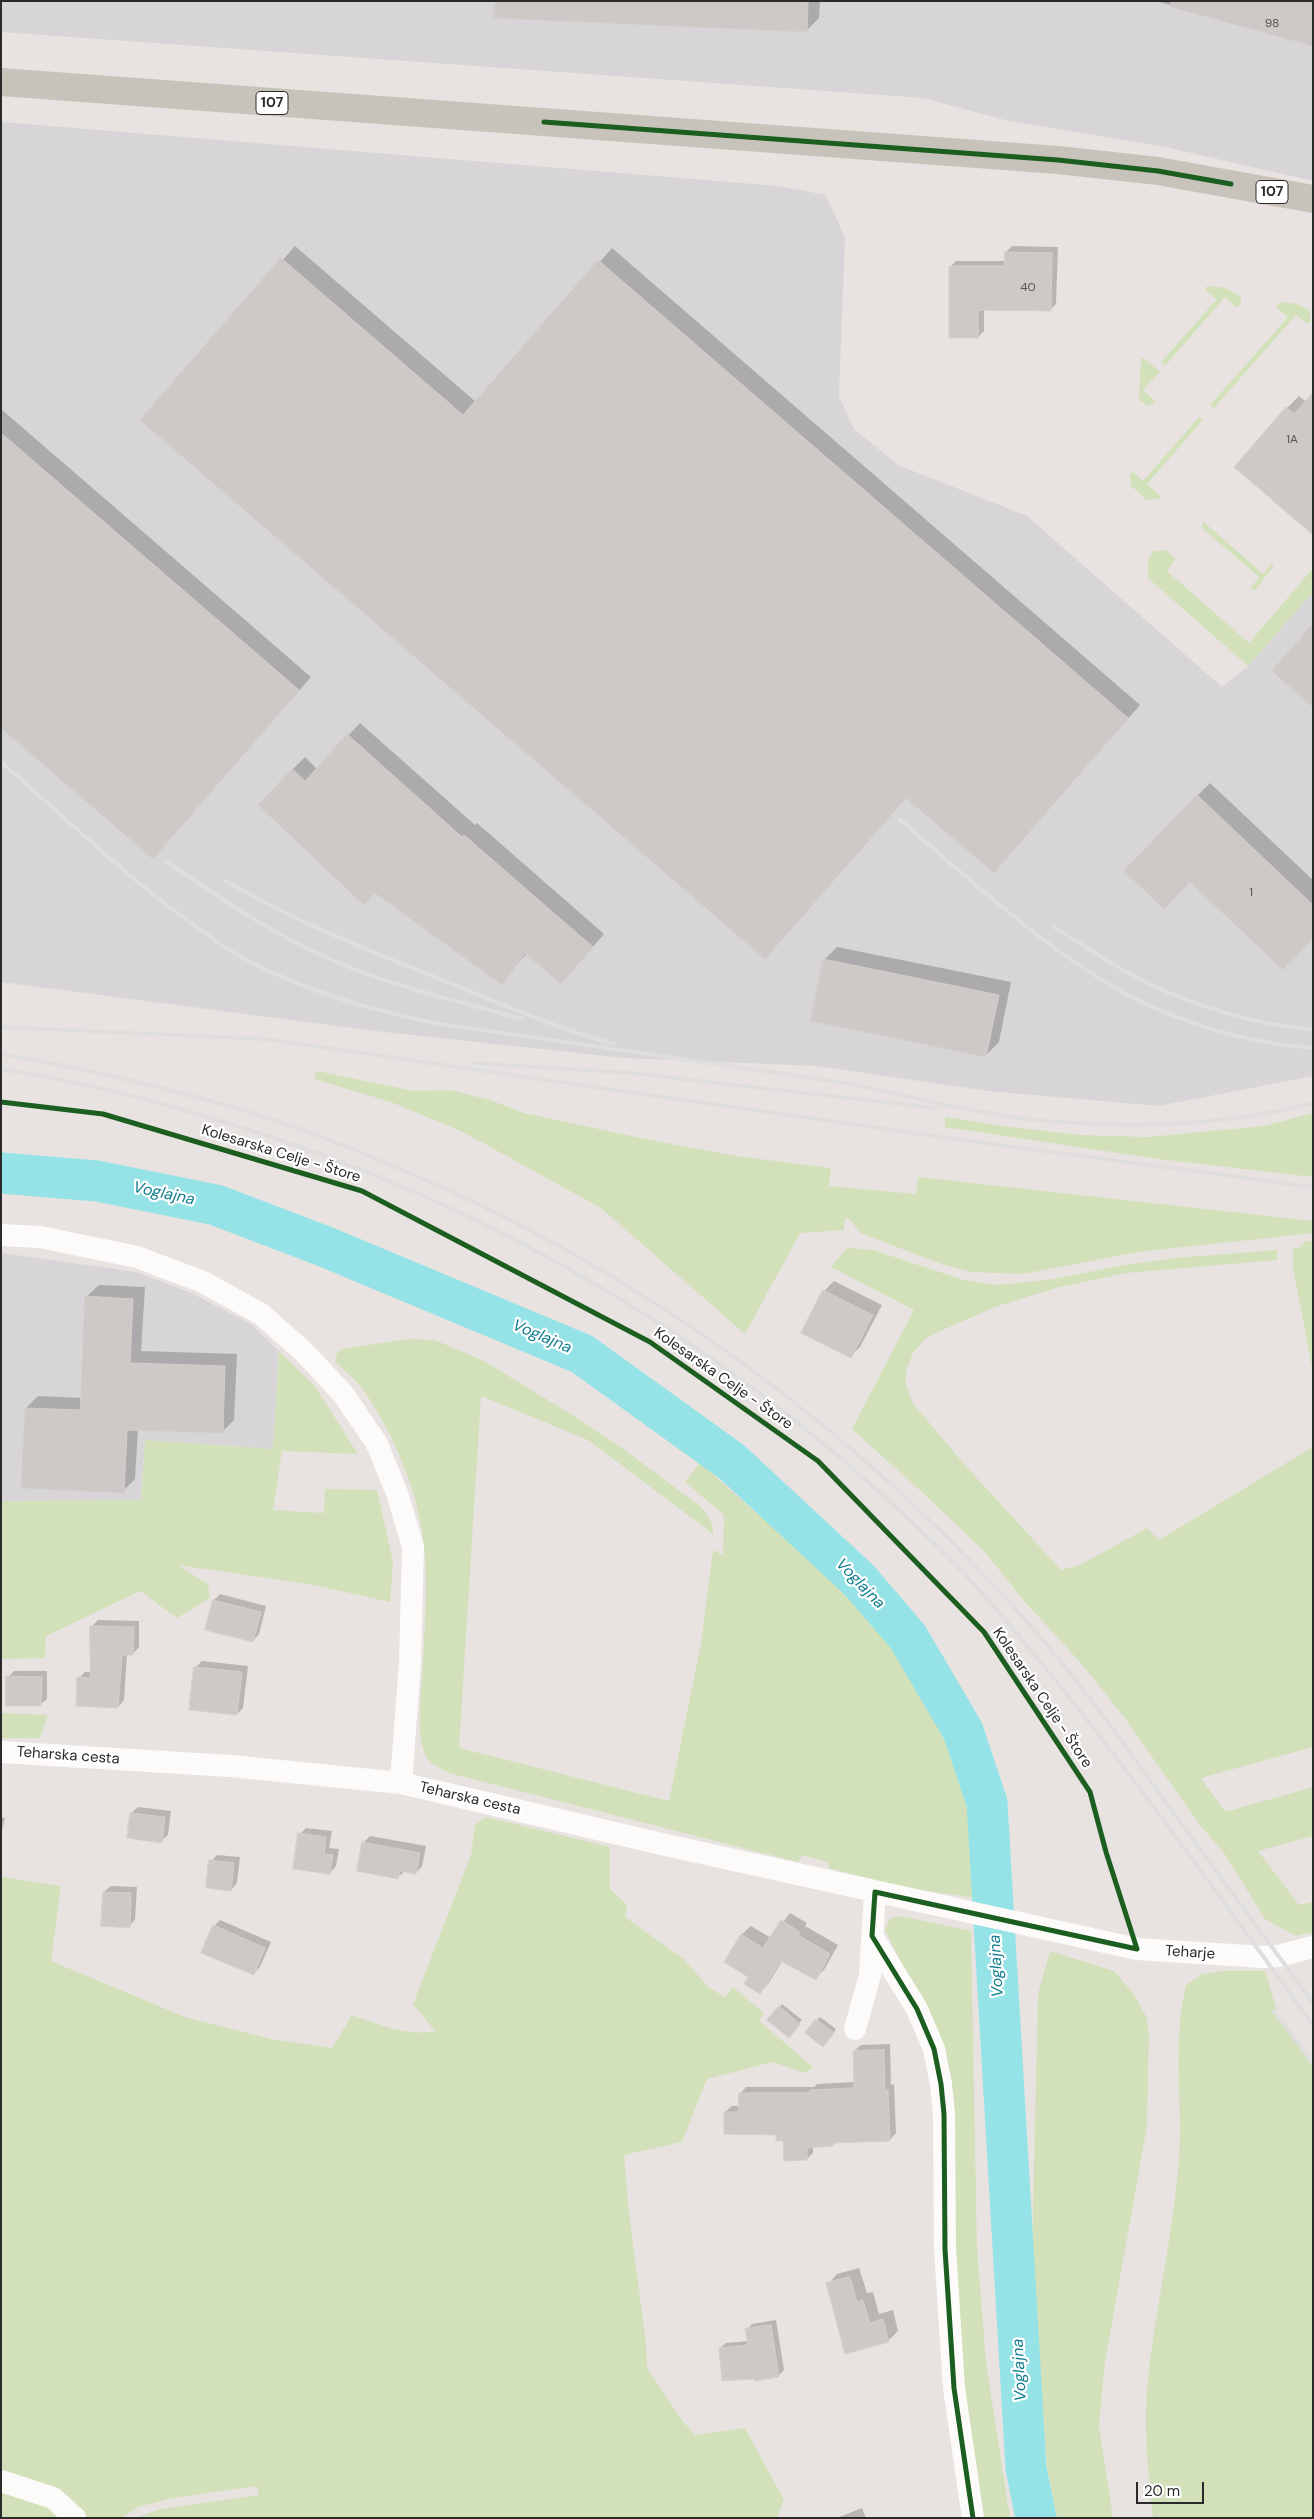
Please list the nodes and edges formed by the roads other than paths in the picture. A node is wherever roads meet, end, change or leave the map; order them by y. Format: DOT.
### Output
graph roads {
  1 [pos="1,82"];
  2 [pos="1313,199"];
  3 [pos="1,1235"];
  4 [pos="1,1752"];
  5 [pos="401,1783"];
  6 [pos="875,1892"];
  7 [pos="931,1904"];
  8 [pos="872,1936"];
  9 [pos="1313,1947"];
  10 [pos="855,2030"];
  11 [pos="1,2482"];
  12 [pos="76,2518"];
  13 [pos="973,2518"];
  1 -- 2 [label="main road, 107"];
  3 -- 5 [label="street"];
  4 -- 5 [label="street, Teharska cesta"];
  5 -- 6 [label="street, Teharska cesta"];
  6 -- 7 [label="street, Teharska cesta"];
  6 -- 8 [label="street"];
  7 -- 9 [label="street, Teharje"];
  8 -- 10 [label="street"];
  8 -- 13 [label="street"];
  11 -- 12 [label="street"];
}
